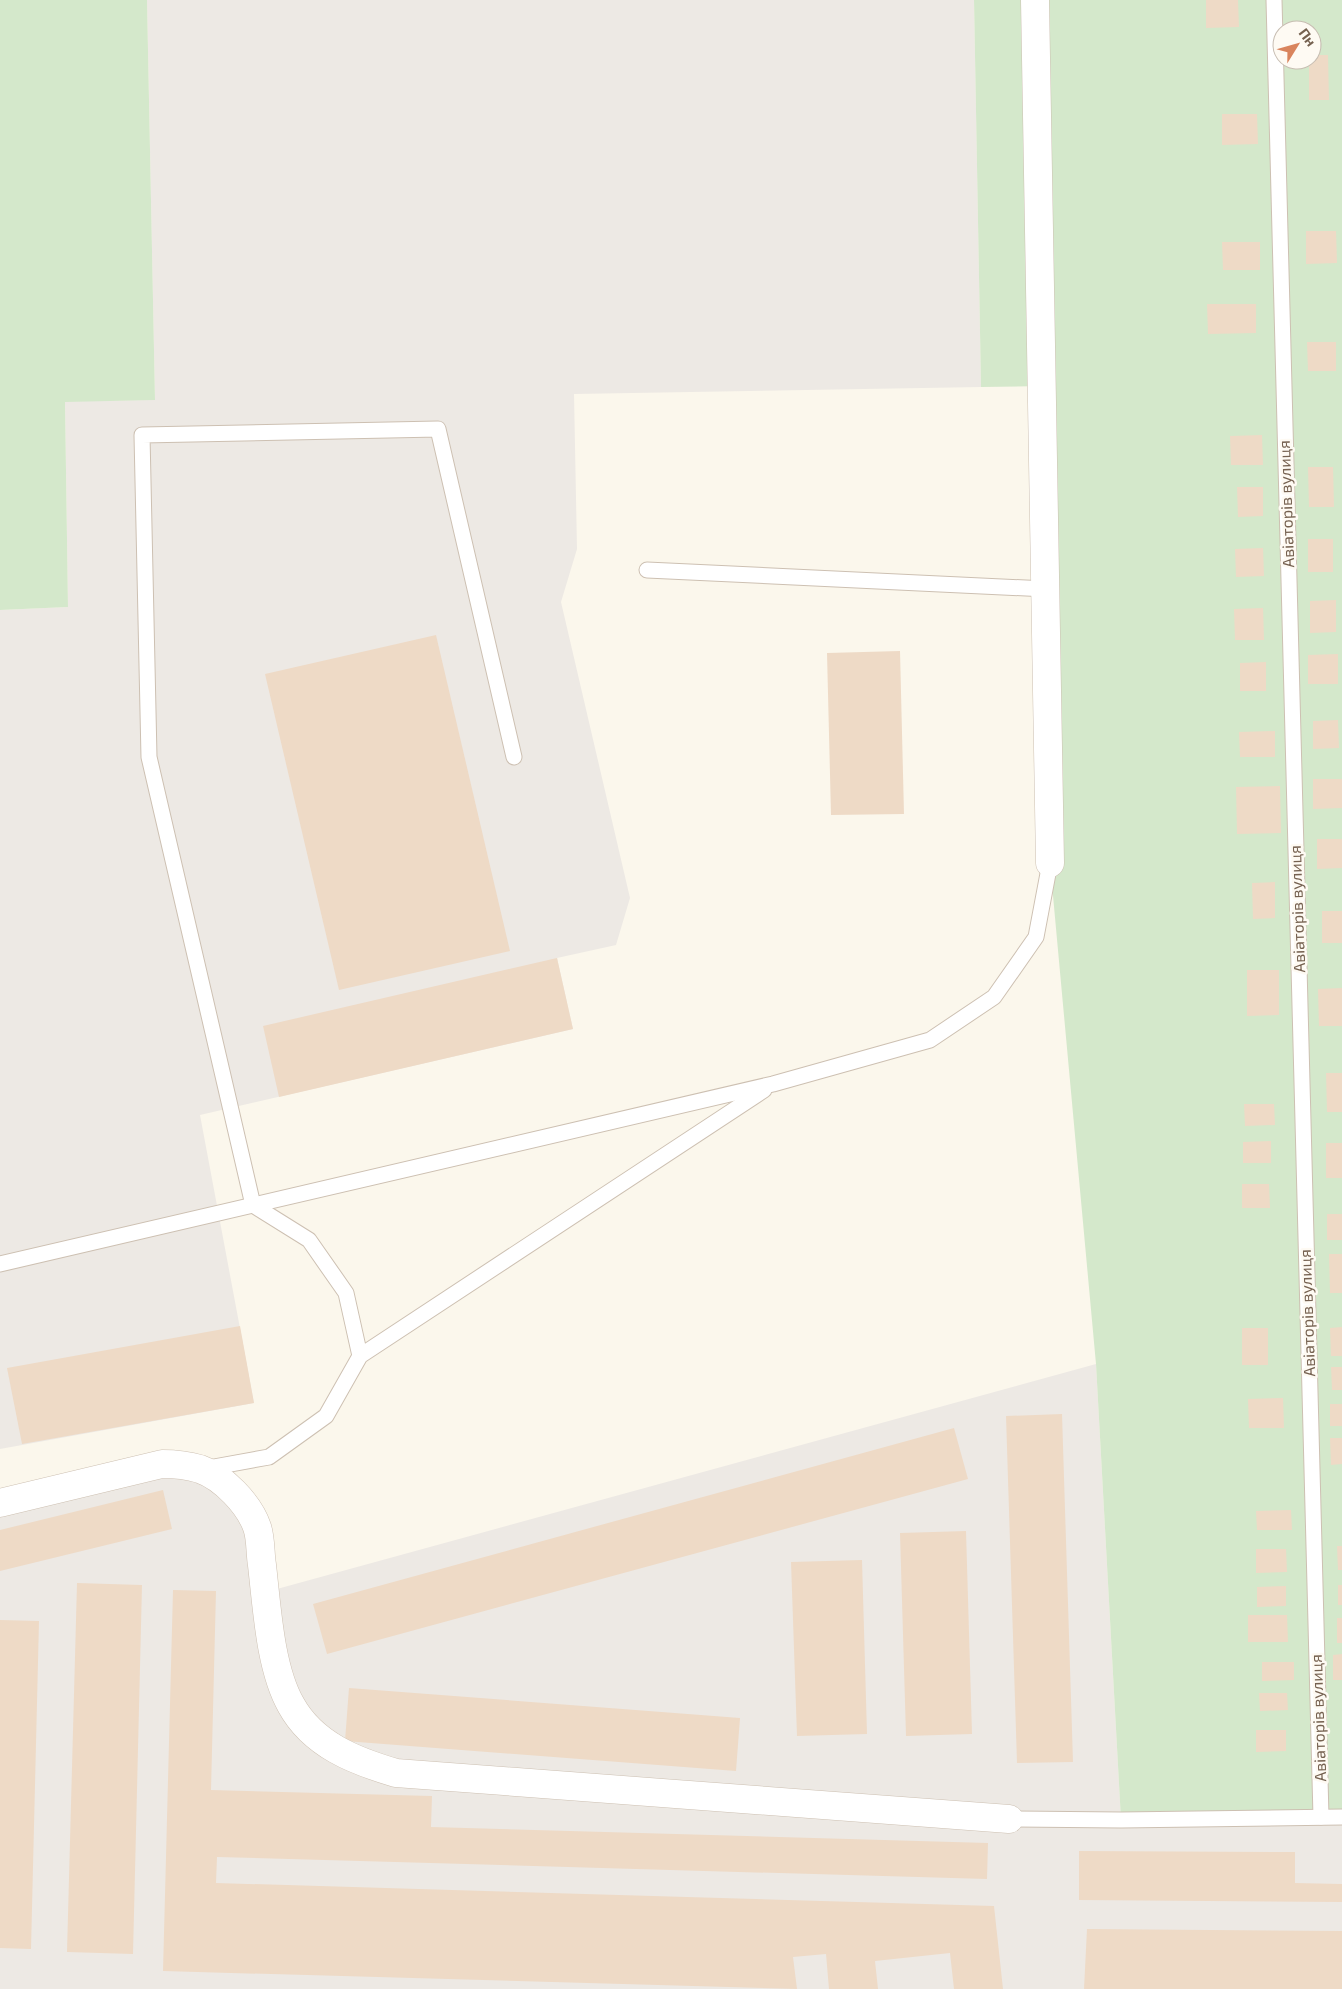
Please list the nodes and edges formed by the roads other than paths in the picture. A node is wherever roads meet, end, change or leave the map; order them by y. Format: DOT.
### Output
graph roads {
  1 [pos="1035,0"];
  2 [pos="1274,0"];
  3 [pos="647,570"];
  4 [pos="1046,590"];
  5 [pos="514,757"];
  6 [pos="1050,863"];
  7 [pos="773,1084"];
  8 [pos="254,1205"];
  9 [pos="0,1264"];
  10 [pos="360,1356"];
  11 [pos="202,1470"];
  12 [pos="0,1503"];
  13 [pos="1321,1817"];
  14 [pos="1342,1817"];
  15 [pos="1009,1819"];
  1 -- 4 [label="street"];
  2 -- 13 [label="lane, Авіаторів вулиця"];
  3 -- 4 [label="lane"];
  4 -- 6 [label="street"];
  5 -- 8 [label="lane"];
  6 -- 7 [label="lane"];
  7 -- 8 [label="lane"];
  7 -- 10 [label="lane"];
  8 -- 9 [label="lane"];
  8 -- 10 [label="lane"];
  10 -- 11 [label="lane"];
  11 -- 12 [label="street"];
  11 -- 15 [label="street"];
  13 -- 14 [label="lane"];
  13 -- 15 [label="lane"];
}
